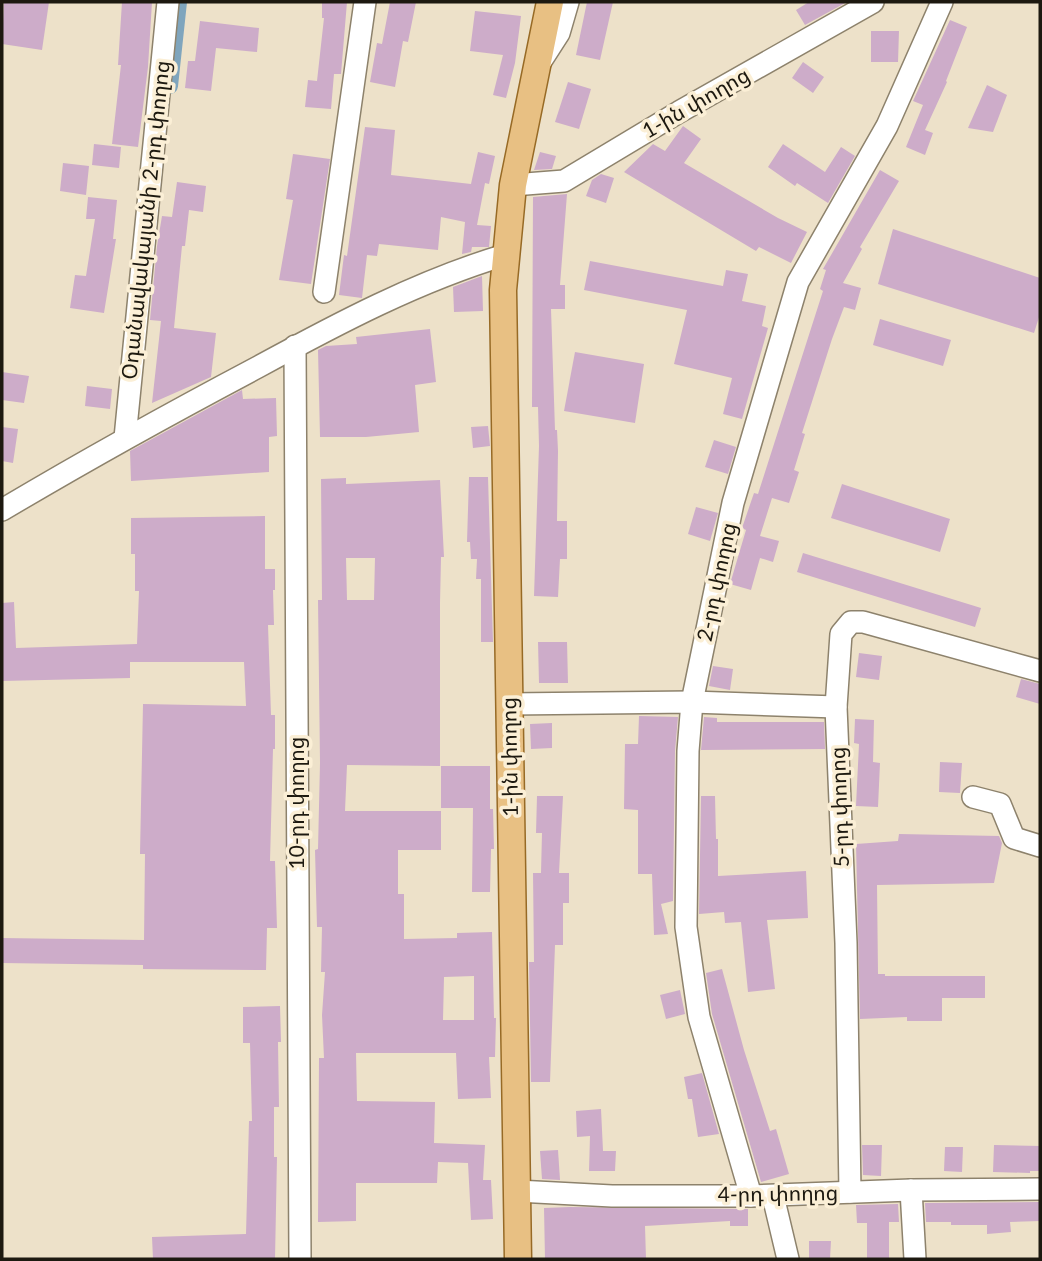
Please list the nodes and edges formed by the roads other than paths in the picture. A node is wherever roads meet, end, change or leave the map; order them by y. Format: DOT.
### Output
graph roads {
  1 [pos="168,2"];
  2 [pos="365,2"];
  3 [pos="550,2"];
  4 [pos="568,2"];
  5 [pos="873,2"];
  6 [pos="942,2"];
  7 [pos="536,68"];
  8 [pos="513,185"];
  9 [pos="505,255"];
  10 [pos="324,292"];
  11 [pos="295,346"];
  12 [pos="125,438"];
  13 [pos="2,510"];
  14 [pos="1040,671"];
  15 [pos="692,702"];
  16 [pos="509,704"];
  17 [pos="836,707"];
  18 [pos="973,797"];
  19 [pos="1040,846"];
  20 [pos="1040,1189"];
  21 [pos="911,1190"];
  22 [pos="517,1191"];
  23 [pos="850,1192"];
  24 [pos="751,1196"];
  25 [pos="773,1196"];
  26 [pos="300,1259"];
  27 [pos="518,1259"];
  28 [pos="788,1259"];
  29 [pos="915,1259"];
  1 -- 12 [label="street, Օդանավակայանի 2-րդ փողոց"];
  2 -- 10 [label="street"];
  3 -- 7 [label="main road, 1-ին փողոց"];
  4 -- 7 [label="street"];
  5 -- 8 [label="street, 1-ին փողոց"];
  6 -- 15 [label="street, 2-րդ փողոց"];
  7 -- 8 [label="main road, 1-ին փողոց"];
  8 -- 9 [label="main road, 1-ին փողոց"];
  9 -- 11 [label="street"];
  9 -- 16 [label="main road, 1-ին փողոց"];
  11 -- 12 [label="street"];
  11 -- 26 [label="street, 10-րդ փողոց"];
  12 -- 13 [label="street"];
  14 -- 17 [label="street, 5-րդ փողոց"];
  15 -- 16 [label="street"];
  15 -- 17 [label="street"];
  15 -- 24 [label="street, 2-րդ փողոց"];
  16 -- 22 [label="main road, 1-ին փողոց"];
  17 -- 23 [label="street, 5-րդ փողոց"];
  18 -- 19 [label="street"];
  20 -- 21 [label="street, 4-րդ փողոց"];
  21 -- 23 [label="street, 4-րդ փողոց"];
  21 -- 29 [label="street"];
  22 -- 24 [label="street, 4-րդ փողոց"];
  22 -- 27 [label="main road, 1-ին փողոց"];
  23 -- 25 [label="street, 4-րդ փողոց"];
  24 -- 25 [label="street, 4-րդ փողոց"];
  25 -- 28 [label="street"];
}
